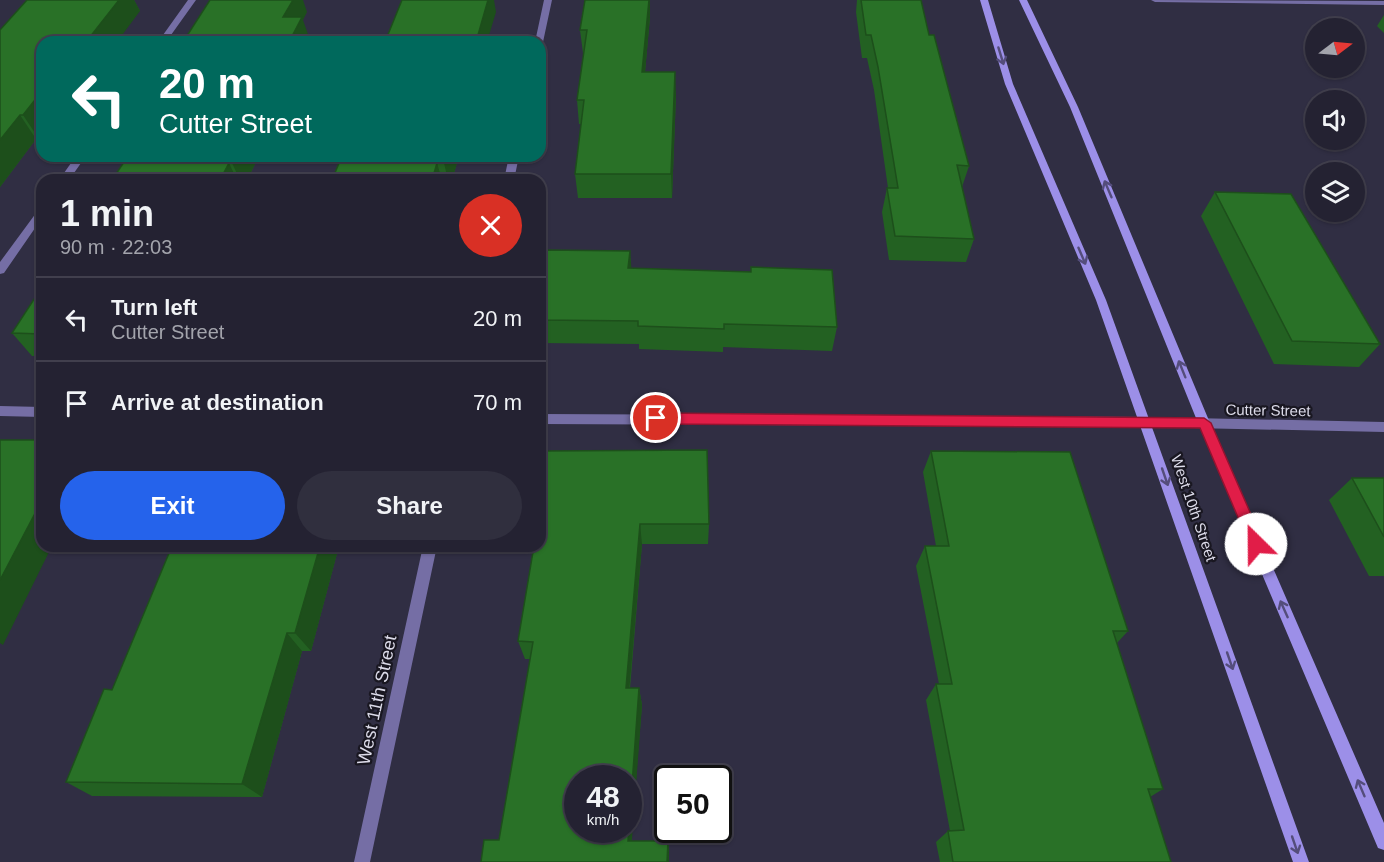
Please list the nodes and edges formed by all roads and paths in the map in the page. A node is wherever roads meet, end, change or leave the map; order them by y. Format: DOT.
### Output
graph roads {
  1 [pos="192,0"];
  2 [pos="548,0"];
  3 [pos="984,0"];
  4 [pos="1023,0"];
  5 [pos="1155,0"];
  6 [pos="1384,3"];
  7 [pos="166,36"];
  8 [pos="540,36"];
  9 [pos="36,219"];
  10 [pos="0,270"];
  11 [pos="0,411"];
  12 [pos="36,412"];
  13 [pos="546,419"];
  14 [pos="1146,422"];
  15 [pos="1204,423"];
  16 [pos="1384,428"];
  17 [pos="429,552"];
  18 [pos="1384,842"];
  19 [pos="362,862"];
  20 [pos="1301,862"];
  1 -- 7 [label="street"];
  2 -- 8 [label="street"];
  3 -- 14 [label="main road, West 10th Street, one-way"];
  15 -- 4 [label="main road, one-way"];
  5 -- 6 [label="street"];
  9 -- 10 [label="street"];
  11 -- 12 [label="street"];
  13 -- 14 [label="street, Cutter Street"];
  14 -- 15 [label="street, Cutter Street"];
  14 -- 20 [label="main road, West 10th Street, one-way"];
  15 -- 16 [label="street, Cutter Street"];
  18 -- 15 [label="main road, one-way"];
  17 -- 19 [label="street, West 11th Street"];
}
